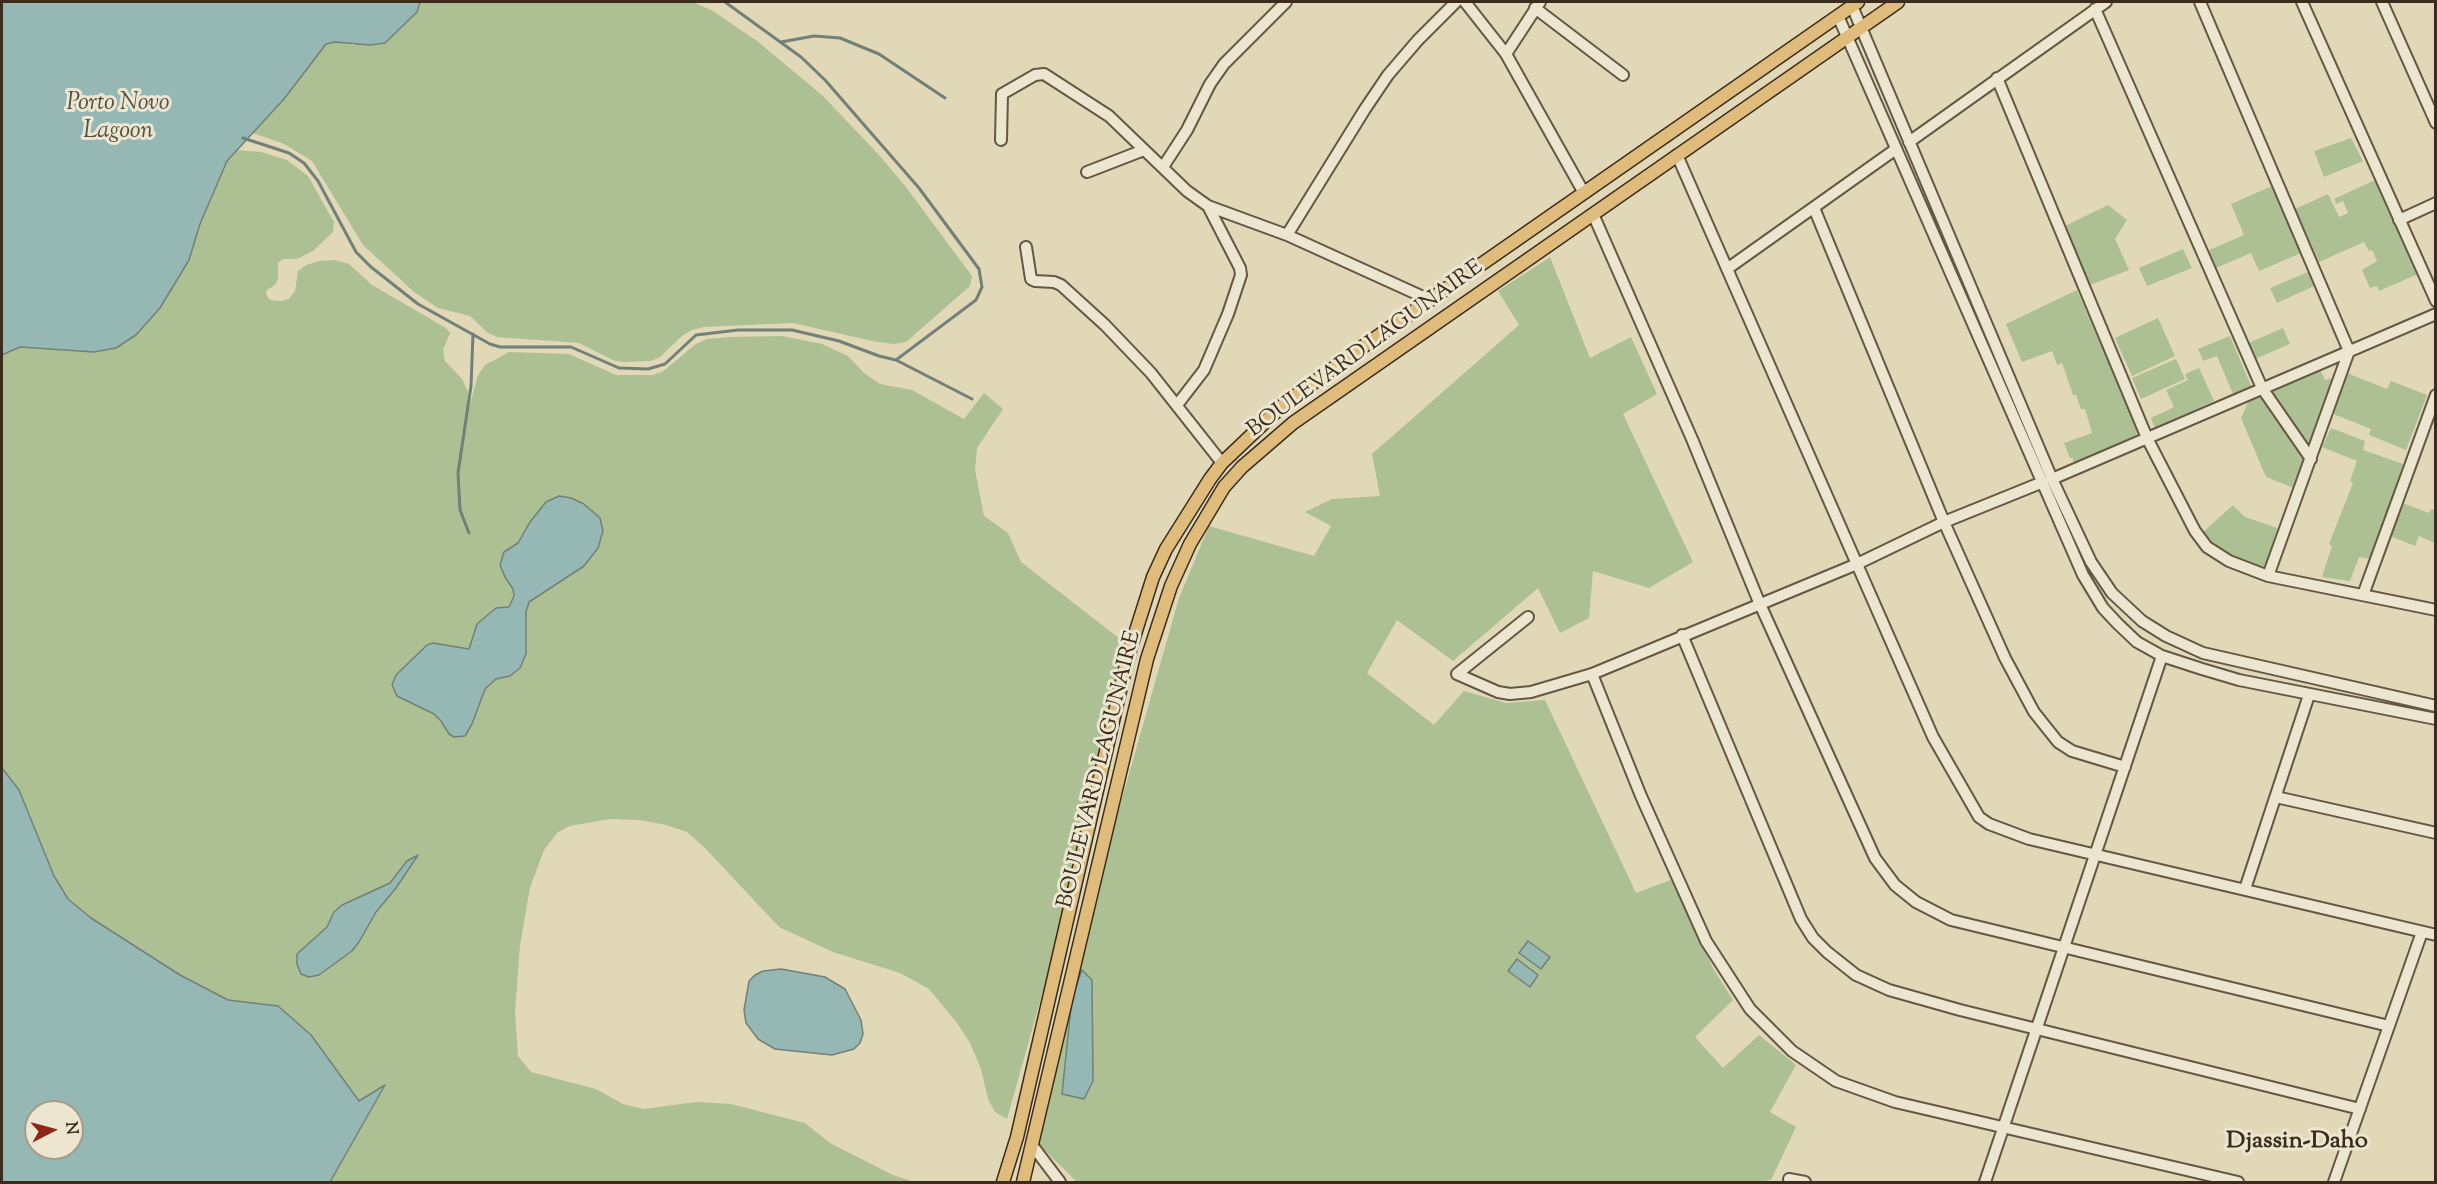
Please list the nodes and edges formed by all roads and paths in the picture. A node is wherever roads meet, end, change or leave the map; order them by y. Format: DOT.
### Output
graph roads {
  1 [pos="1286,2"];
  2 [pos="1456,2"];
  3 [pos="1465,2"];
  4 [pos="1898,2"];
  5 [pos="2106,2"];
  6 [pos="2200,2"];
  7 [pos="2302,2"];
  8 [pos="2382,2"];
  9 [pos="1855,4"];
  10 [pos="1538,5"];
  11 [pos="2095,9"];
  12 [pos="1838,16"];
  13 [pos="1860,27"];
  14 [pos="1847,37"];
  15 [pos="1506,54"];
  16 [pos="1623,75"];
  17 [pos="1997,78"];
  18 [pos="2436,123"];
  19 [pos="1001,140"];
  20 [pos="1909,142"];
  21 [pos="1896,149"];
  22 [pos="1144,150"];
  23 [pos="1677,155"];
  24 [pos="1163,167"];
  25 [pos="1087,172"];
  26 [pos="1584,193"];
  27 [pos="2436,203"];
  28 [pos="1208,206"];
  29 [pos="1814,208"];
  30 [pos="1593,214"];
  31 [pos="2399,220"];
  32 [pos="1287,235"];
  33 [pos="1026,247"];
  34 [pos="1727,269"];
  35 [pos="1430,300"];
  36 [pos="2436,301"];
  37 [pos="2436,314"];
  38 [pos="2349,351"];
  39 [pos="2262,388"];
  40 [pos="2436,396"];
  41 [pos="1177,405"];
  42 [pos="2147,438"];
  43 [pos="2311,459"];
  44 [pos="1222,463"];
  45 [pos="2048,480"];
  46 [pos="1944,522"];
  47 [pos="1857,564"];
  48 [pos="2268,576"];
  49 [pos="2363,595"];
  50 [pos="1759,602"];
  51 [pos="2434,606"];
  52 [pos="1528,617"];
  53 [pos="1682,635"];
  54 [pos="2162,656"];
  55 [pos="1592,674"];
  56 [pos="2309,695"];
  57 [pos="2436,706"];
  58 [pos="2436,720"];
  59 [pos="2125,767"];
  60 [pos="2276,797"];
  61 [pos="2436,833"];
  62 [pos="2096,854"];
  63 [pos="2245,890"];
  64 [pos="2422,932"];
  65 [pos="2436,935"];
  66 [pos="2065,946"];
  67 [pos="2389,1026"];
  68 [pos="2037,1030"];
  69 [pos="2360,1109"];
  70 [pos="2004,1126"];
  71 [pos="1032,1145"];
  72 [pos="1789,1179"];
  73 [pos="1003,1182"];
  74 [pos="1023,1182"];
  75 [pos="1060,1182"];
  76 [pos="1805,1182"];
  77 [pos="1985,1182"];
  78 [pos="2238,1182"];
  79 [pos="2334,1182"];
  1 -- 24 [label="street"];
  2 -- 32 [label="street"];
  3 -- 15 [label="street"];
  4 -- 13 [label="main road, BOULEVARD LAGUNAIRE"];
  5 -- 11 [label="street"];
  6 -- 38 [label="street"];
  7 -- 31 [label="street"];
  8 -- 18 [label="street"];
  9 -- 12 [label="main road, BOULEVARD LAGUNAIRE"];
  9 -- 13 [label="street"];
  10 -- 15 [label="street"];
  10 -- 16 [label="street"];
  11 -- 17 [label="street"];
  11 -- 39 [label="street"];
  12 -- 14 [label="street"];
  12 -- 26 [label="main road, BOULEVARD LAGUNAIRE"];
  13 -- 14 [label="main road, BOULEVARD LAGUNAIRE"];
  13 -- 20 [label="street"];
  14 -- 21 [label="street"];
  14 -- 23 [label="main road, BOULEVARD LAGUNAIRE"];
  15 -- 26 [label="street"];
  17 -- 20 [label="street"];
  17 -- 42 [label="street"];
  19 -- 22 [label="street"];
  20 -- 45 [label="street"];
  21 -- 29 [label="street"];
  21 -- 45 [label="street"];
  22 -- 24 [label="street"];
  22 -- 25 [label="street"];
  23 -- 30 [label="main road, BOULEVARD LAGUNAIRE"];
  23 -- 34 [label="street"];
  24 -- 28 [label="street"];
  26 -- 35 [label="main road, BOULEVARD LAGUNAIRE"];
  27 -- 31 [label="street"];
  28 -- 32 [label="street"];
  28 -- 41 [label="street"];
  29 -- 34 [label="street"];
  29 -- 46 [label="street"];
  30 -- 50 [label="street"];
  30 -- 71 [label="main road, BOULEVARD LAGUNAIRE"];
  31 -- 36 [label="street"];
  32 -- 35 [label="street"];
  33 -- 41 [label="street"];
  34 -- 47 [label="street"];
  35 -- 44 [label="main road, BOULEVARD LAGUNAIRE"];
  37 -- 38 [label="street"];
  38 -- 39 [label="street"];
  38 -- 43 [label="street"];
  39 -- 42 [label="street"];
  39 -- 43 [label="street"];
  40 -- 49 [label="street"];
  41 -- 44 [label="street"];
  42 -- 45 [label="street"];
  42 -- 48 [label="street"];
  43 -- 48 [label="street"];
  44 -- 73 [label="main road, BOULEVARD LAGUNAIRE"];
  45 -- 46 [label="street"];
  45 -- 54 [label="street"];
  45 -- 57 [label="street"];
  46 -- 47 [label="street"];
  46 -- 59 [label="street"];
  47 -- 50 [label="street"];
  47 -- 62 [label="street"];
  48 -- 49 [label="street"];
  49 -- 51 [label="street"];
  50 -- 53 [label="street"];
  50 -- 66 [label="street"];
  52 -- 55 [label="street"];
  53 -- 55 [label="street"];
  53 -- 68 [label="street"];
  54 -- 56 [label="street"];
  54 -- 59 [label="street"];
  55 -- 70 [label="street"];
  56 -- 58 [label="street"];
  56 -- 60 [label="street"];
  59 -- 62 [label="street"];
  60 -- 61 [label="street"];
  60 -- 63 [label="street"];
  62 -- 63 [label="street"];
  62 -- 66 [label="street"];
  63 -- 64 [label="street"];
  64 -- 65 [label="street"];
  64 -- 67 [label="street"];
  66 -- 67 [label="street"];
  66 -- 68 [label="street"];
  67 -- 69 [label="street"];
  68 -- 69 [label="street"];
  68 -- 70 [label="street"];
  69 -- 79 [label="street"];
  70 -- 77 [label="street"];
  70 -- 78 [label="street"];
  71 -- 74 [label="main road, BOULEVARD LAGUNAIRE"];
  71 -- 75 [label="street"];
  72 -- 76 [label="street"];
}
